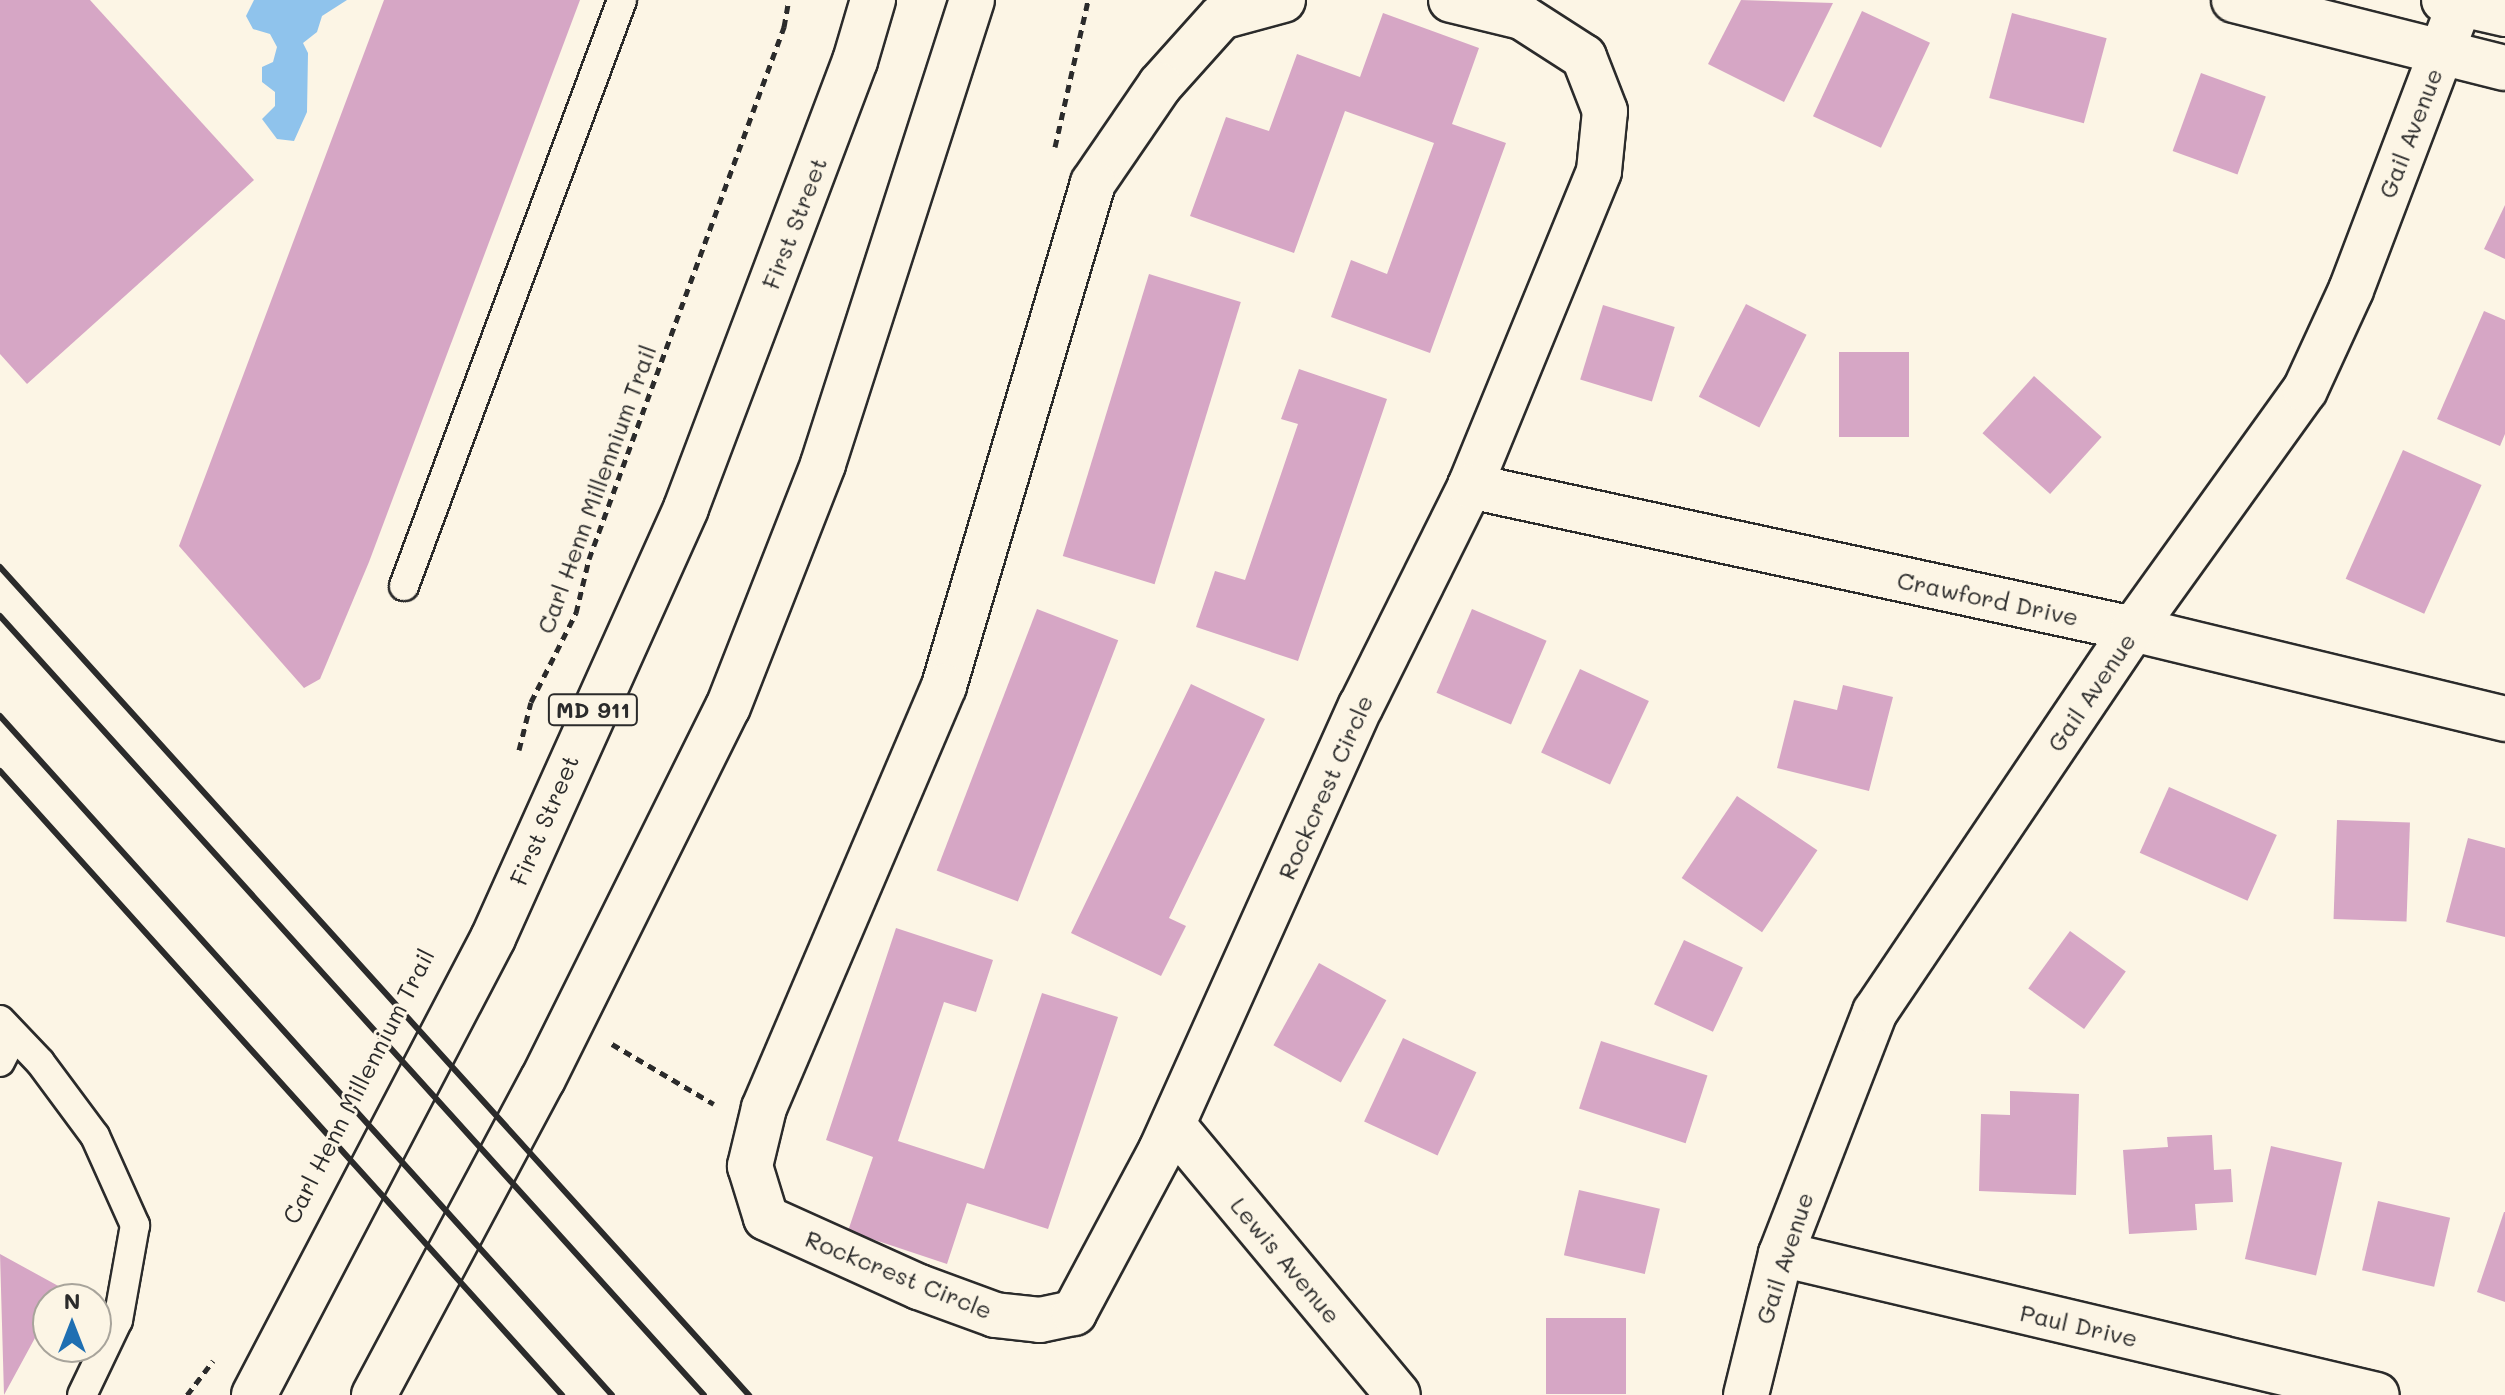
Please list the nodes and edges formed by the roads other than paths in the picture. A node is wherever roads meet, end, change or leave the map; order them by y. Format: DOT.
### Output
graph roads {
  1 [pos="622,0"];
  2 [pos="873,0"];
  3 [pos="972,0"];
  4 [pos="1283,0"];
  5 [pos="1451,0"];
  6 [pos="2234,0"];
  7 [pos="2455,1"];
  8 [pos="2505,14"];
  9 [pos="2441,53"];
  10 [pos="2505,68"];
  11 [pos="1470,486"];
  12 [pos="404,586"];
  13 [pos="2133,629"];
  14 [pos="2505,719"];
  15 [pos="7,1028"];
  16 [pos="0,1062"];
  17 [pos="1173,1125"];
  18 [pos="1781,1254"];
  19 [pos="82,1395"];
  20 [pos="254,1395"];
  21 [pos="374,1395"];
  22 [pos="1398,1395"];
  23 [pos="1746,1395"];
  24 [pos="2377,1395"];
  1 -- 12 [label="lane"];
  2 -- 20 [label="street, First Street / MD 911"];
  3 -- 21 [label="street"];
  4 -- 17 [label="street, Rockcrest Circle"];
  5 -- 11 [label="street, Rockcrest Circle"];
  6 -- 9 [label="street"];
  7 -- 8 [label="street"];
  7 -- 9 [label="street, Gail Avenue"];
  9 -- 10 [label="street"];
  9 -- 13 [label="street, Gail Avenue"];
  11 -- 13 [label="street, Crawford Drive"];
  11 -- 17 [label="street, Rockcrest Circle"];
  13 -- 14 [label="street, Crawford Drive"];
  13 -- 18 [label="street, Gail Avenue"];
  15 -- 16 [label="lane"];
  15 -- 19 [label="lane"];
  17 -- 22 [label="street, Lewis Avenue"];
  18 -- 23 [label="street, Gail Avenue"];
  18 -- 24 [label="street, Paul Drive"];
}
